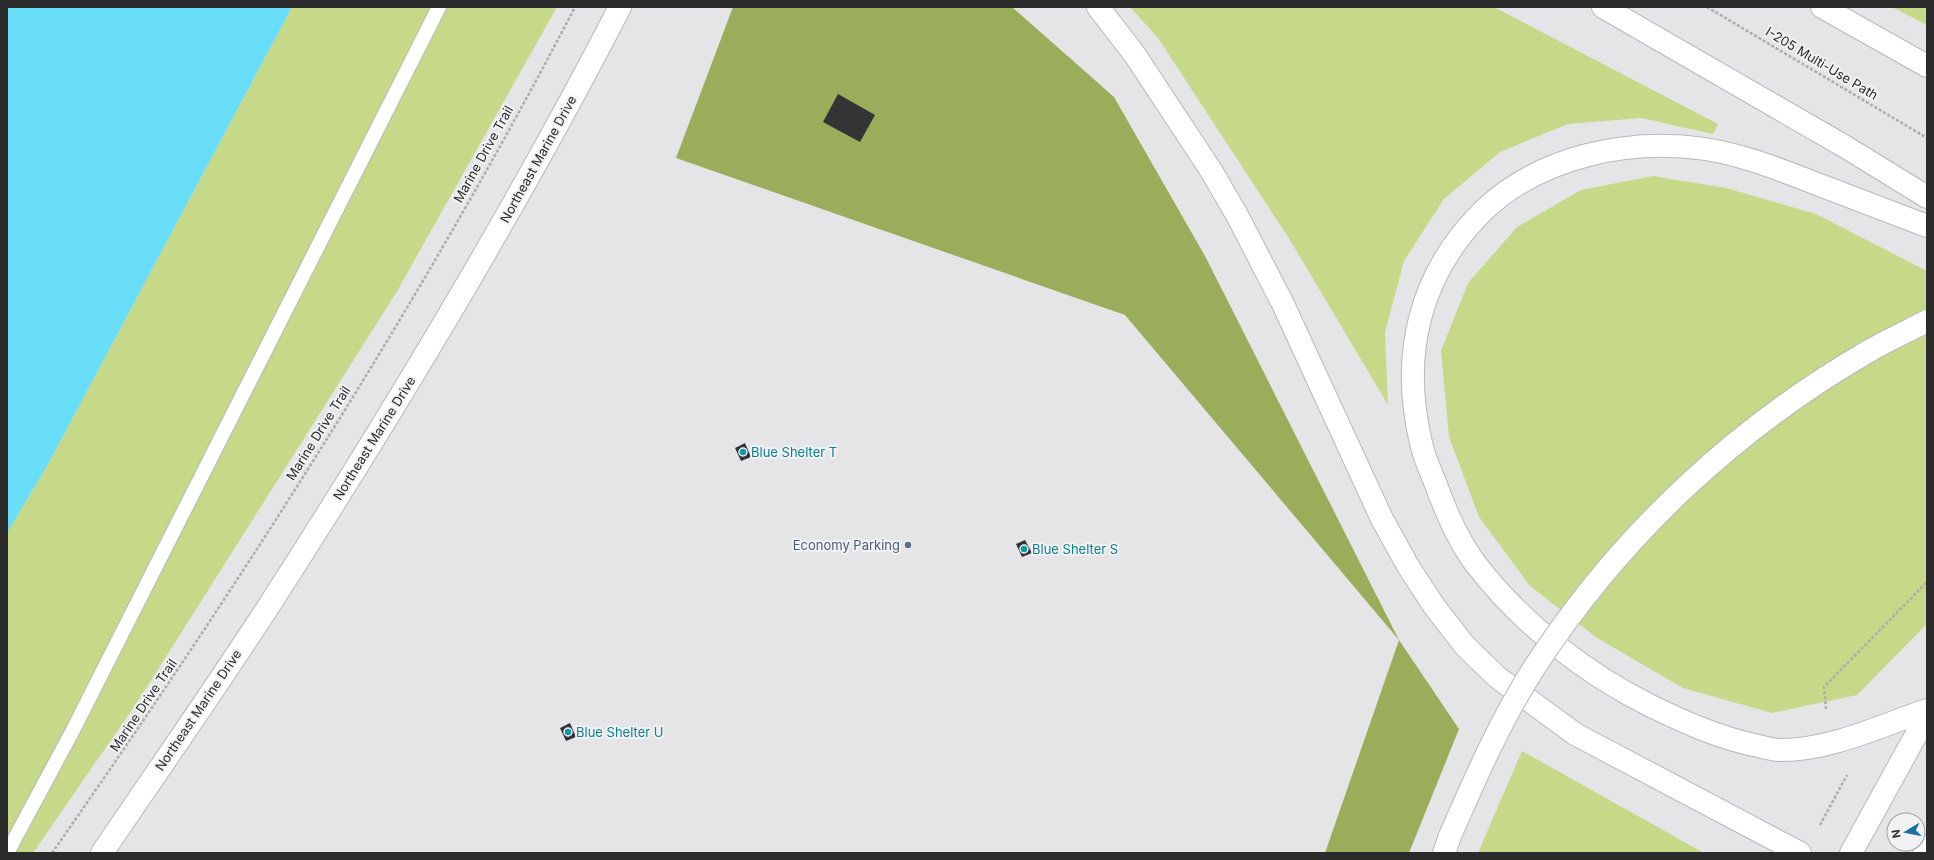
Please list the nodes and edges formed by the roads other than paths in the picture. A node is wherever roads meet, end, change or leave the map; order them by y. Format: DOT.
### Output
graph roads {
  1 [pos="439,7"];
  2 [pos="620,7"];
  3 [pos="1098,7"];
  4 [pos="1602,7"];
  5 [pos="1822,7"];
  6 [pos="1927,66"];
  7 [pos="1927,197"];
  8 [pos="1927,226"];
  9 [pos="1927,321"];
  10 [pos="1927,710"];
  11 [pos="1927,715"];
  12 [pos="1447,844"];
  13 [pos="1927,847"];
  14 [pos="7,853"];
  15 [pos="102,853"];
  16 [pos="1800,853"];
  17 [pos="1851,853"];
  18 [pos="1924,853"];
  1 -- 14 [label="lane"];
  2 -- 15 [label="main road, Northeast Marine Drive"];
  3 -- 16 [label="main road"];
  4 -- 7 [label="main road"];
  5 -- 6 [label="main road"];
  8 -- 10 [label="main road"];
  9 -- 12 [label="main road, bridge"];
  11 -- 17 [label="main road"];
  13 -- 18 [label="main road"];
}
